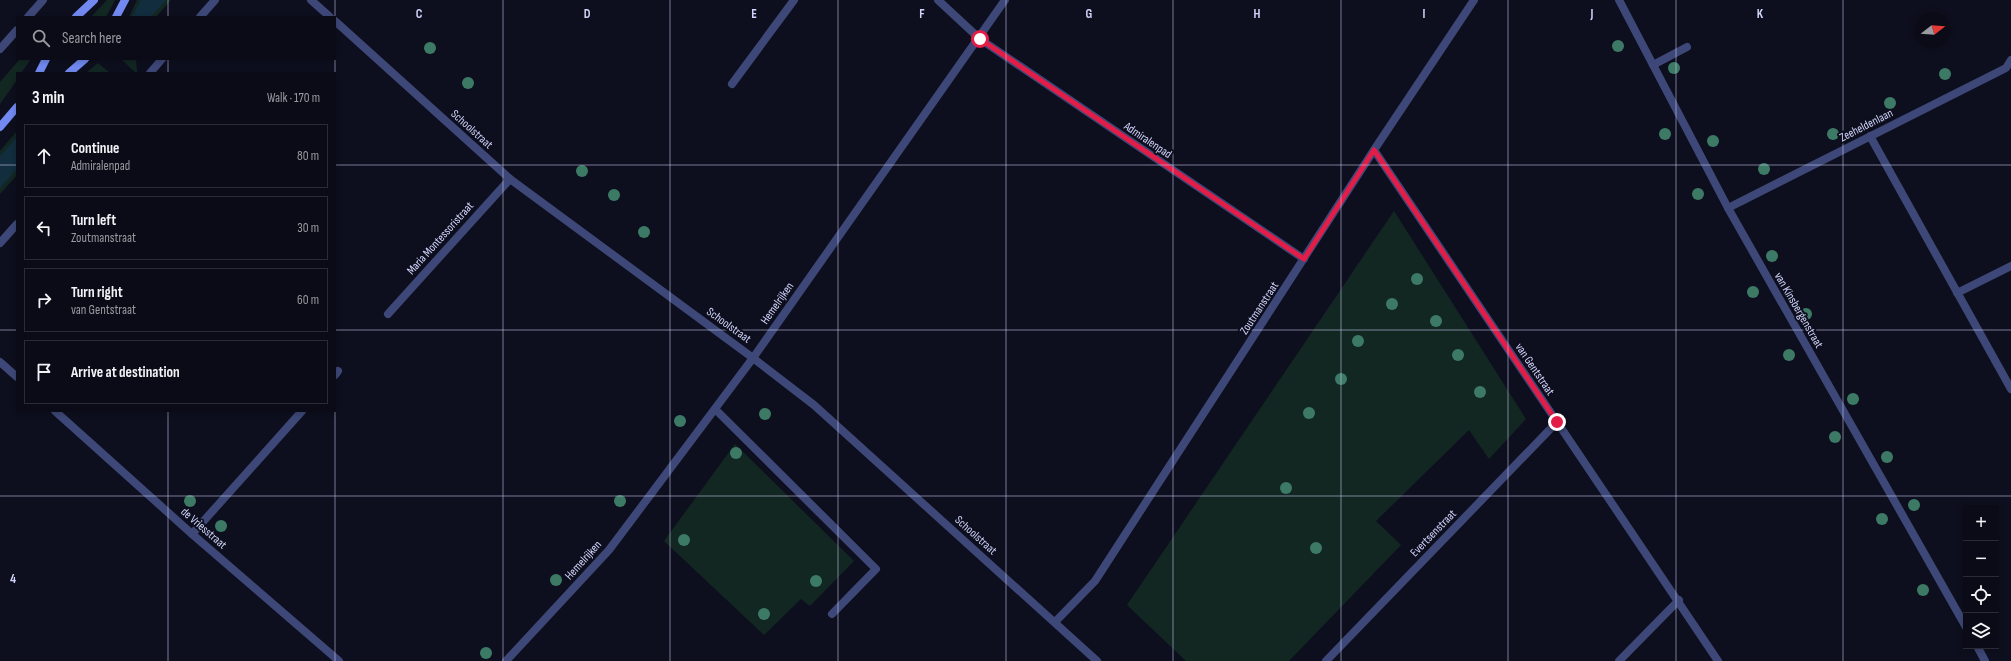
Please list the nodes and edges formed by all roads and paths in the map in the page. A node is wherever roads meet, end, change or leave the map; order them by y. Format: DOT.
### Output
graph roads {
  1 [pos="43,0"];
  2 [pos="94,0"];
  3 [pos="126,0"];
  4 [pos="215,0"];
  5 [pos="311,0"];
  6 [pos="794,0"];
  7 [pos="938,0"];
  8 [pos="1005,0"];
  9 [pos="1474,0"];
  10 [pos="1619,0"];
  11 [pos="29,16"];
  12 [pos="77,16"];
  13 [pos="117,16"];
  14 [pos="201,16"];
  15 [pos="329,16"];
  16 [pos="336,22"];
  17 [pos="16,31"];
  18 [pos="980,39"];
  19 [pos="1687,47"];
  20 [pos="0,49"];
  21 [pos="46,60"];
  22 [pos="85,60"];
  23 [pos="161,60"];
  24 [pos="2011,60"];
  25 [pos="1653,65"];
  26 [pos="40,72"];
  27 [pos="70,72"];
  28 [pos="151,72"];
  29 [pos="732,84"];
  30 [pos="16,108"];
  31 [pos="0,127"];
  32 [pos="1870,136"];
  33 [pos="1374,150"];
  34 [pos="510,179"];
  35 [pos="1728,208"];
  36 [pos="16,225"];
  37 [pos="0,243"];
  38 [pos="1304,259"];
  39 [pos="2011,266"];
  40 [pos="1957,292"];
  41 [pos="388,314"];
  42 [pos="753,358"];
  43 [pos="0,362"];
  44 [pos="16,376"];
  45 [pos="2011,388"];
  46 [pos="715,409"];
  47 [pos="56,412"];
  48 [pos="301,412"];
  49 [pos="1557,422"];
  50 [pos="192,534"];
  51 [pos="1679,600"];
  52 [pos="832,614"];
  53 [pos="1055,622"];
  54 [pos="1963,622"];
  55 [pos="1979,649"];
  56 [pos="339,661"];
  57 [pos="506,661"];
  58 [pos="1097,661"];
  59 [pos="1326,661"];
  60 [pos="1618,661"];
  61 [pos="1718,661"];
  62 [pos="1985,661"];
  1 -- 11 [label="street"];
  2 -- 12 [label="main road"];
  3 -- 13 [label="main road"];
  4 -- 14 [label="street"];
  5 -- 15 [label="street"];
  6 -- 29 [label="street"];
  7 -- 18 [label="street, Admiralenpad"];
  8 -- 18 [label="street, Hemelrijken"];
  9 -- 33 [label="street, Zoutmanstraat"];
  10 -- 25 [label="street, van Kinsbergenstraat"];
  16 -- 34 [label="street, Schoolstraat"];
  17 -- 20 [label="street"];
  18 -- 38 [label="street, Admiralenpad"];
  18 -- 42 [label="street, Hemelrijken"];
  19 -- 25 [label="street"];
  21 -- 26 [label="main road"];
  22 -- 27 [label="main road"];
  23 -- 28 [label="street"];
  24 -- 32 [label="street, Zeeheldenlaan"];
  25 -- 35 [label="street, van Kinsbergenstraat"];
  30 -- 31 [label="main road"];
  32 -- 35 [label="street, Zeeheldenlaan"];
  32 -- 40 [label="street"];
  33 -- 38 [label="street, Zoutmanstraat"];
  33 -- 49 [label="street, van Gentstraat"];
  34 -- 41 [label="street, Maria Montessoristraat"];
  34 -- 42 [label="street, Schoolstraat"];
  35 -- 54 [label="street, van Kinsbergenstraat"];
  36 -- 37 [label="street"];
  38 -- 53 [label="street, Zoutmanstraat"];
  39 -- 40 [label="street"];
  40 -- 45 [label="street"];
  42 -- 46 [label="street, Hemelrijken"];
  42 -- 53 [label="street, Schoolstraat"];
  43 -- 44 [label="street"];
  46 -- 52 [label="street"];
  46 -- 57 [label="street, Hemelrijken"];
  47 -- 50 [label="street, de Vriesstraat"];
  48 -- 50 [label="street"];
  49 -- 51 [label="street, van Gentstraat"];
  49 -- 59 [label="street, Evertsenstraat"];
  50 -- 56 [label="street, de Vriesstraat"];
  51 -- 60 [label="street"];
  51 -- 61 [label="street, van Gentstraat"];
  53 -- 58 [label="street, Schoolstraat"];
  55 -- 62 [label="street"];
}
